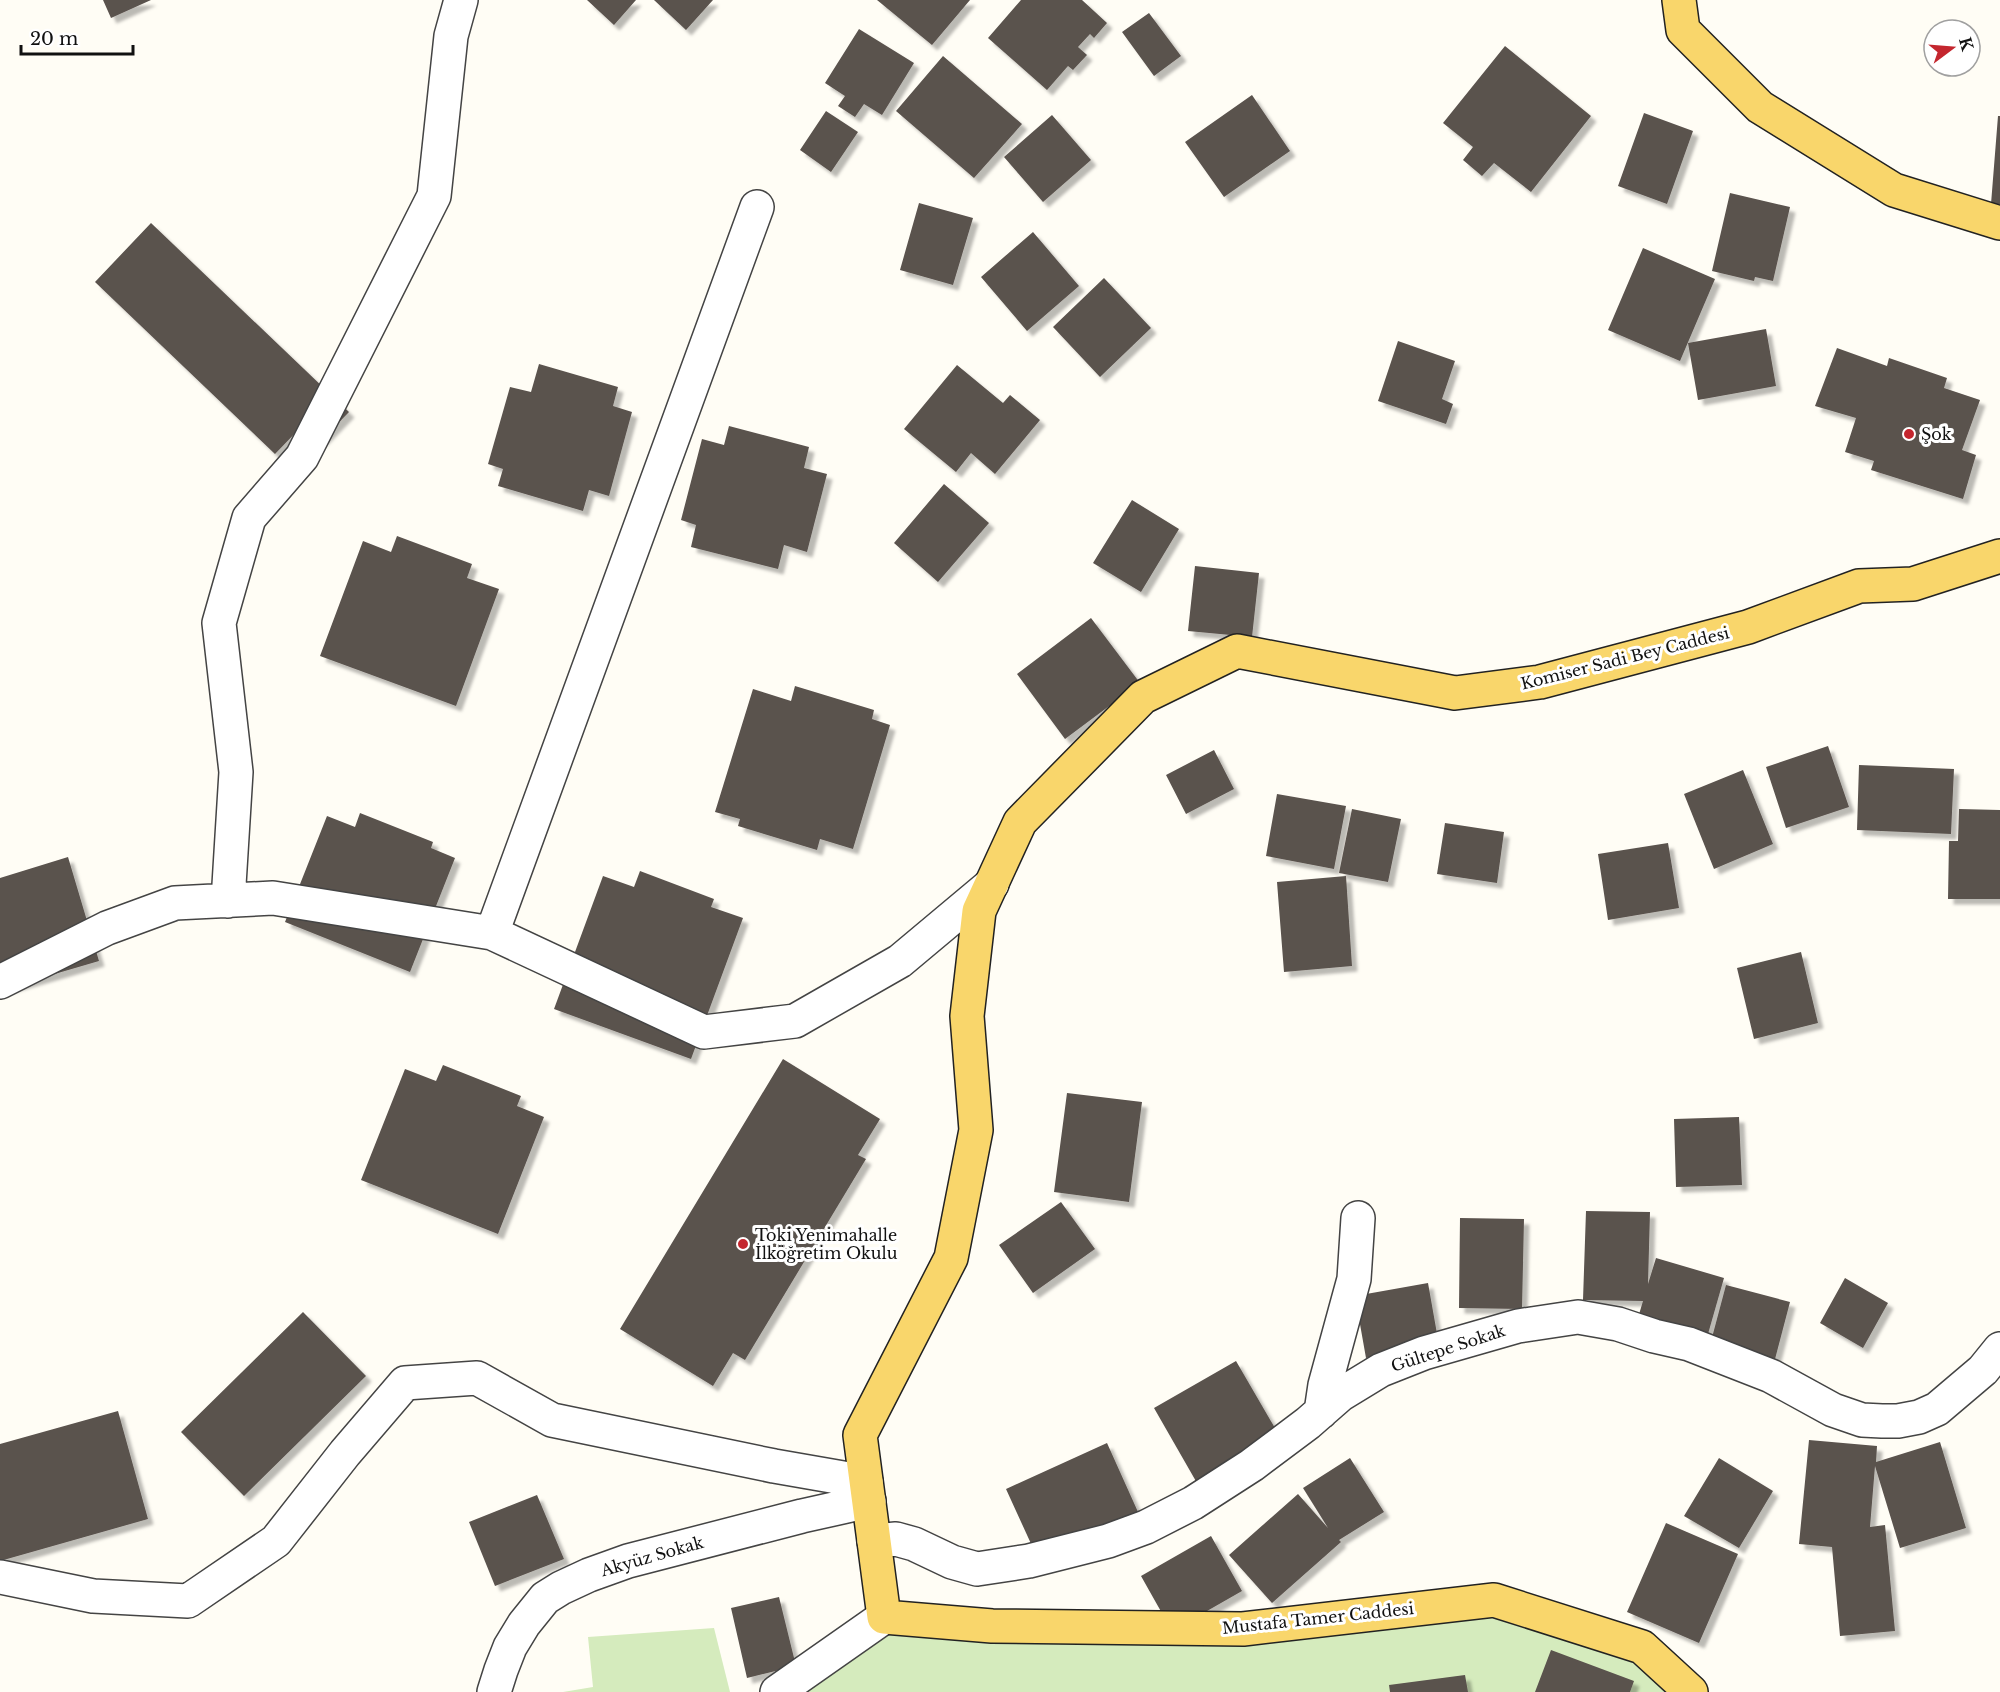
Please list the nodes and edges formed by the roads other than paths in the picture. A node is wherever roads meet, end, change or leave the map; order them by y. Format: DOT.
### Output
graph roads {
  1 [pos="461,0"];
  2 [pos="1679,0"];
  3 [pos="757,207"];
  4 [pos="2000,223"];
  5 [pos="2000,556"];
  6 [pos="992,884"];
  7 [pos="228,900"];
  8 [pos="492,933"];
  9 [pos="0,982"];
  10 [pos="1358,1218"];
  11 [pos="2000,1349"];
  12 [pos="1321,1412"];
  13 [pos="868,1491"];
  14 [pos="874,1540"];
  15 [pos="0,1577"];
  16 [pos="884,1617"];
  17 [pos="494,1692"];
  18 [pos="777,1692"];
  19 [pos="1691,1692"];
  1 -- 7 [label="street"];
  2 -- 4 [label="main road"];
  3 -- 8 [label="street"];
  5 -- 6 [label="main road, Komiser Sadi Bey Caddesi"];
  6 -- 8 [label="street"];
  6 -- 13 [label="main road, Komiser Sadi Bey Caddesi"];
  7 -- 8 [label="street"];
  7 -- 9 [label="street"];
  10 -- 12 [label="street"];
  11 -- 12 [label="street, Gültepe Sokak"];
  12 -- 14 [label="street, Gültepe Sokak"];
  13 -- 14 [label="main road, Komiser Sadi Bey Caddesi"];
  13 -- 15 [label="street"];
  13 -- 17 [label="street, Akyüz Sokak"];
  14 -- 16 [label="main road, Komiser Sadi Bey Caddesi"];
  16 -- 18 [label="street"];
  16 -- 19 [label="main road, Mustafa Tamer Caddesi"];
}
